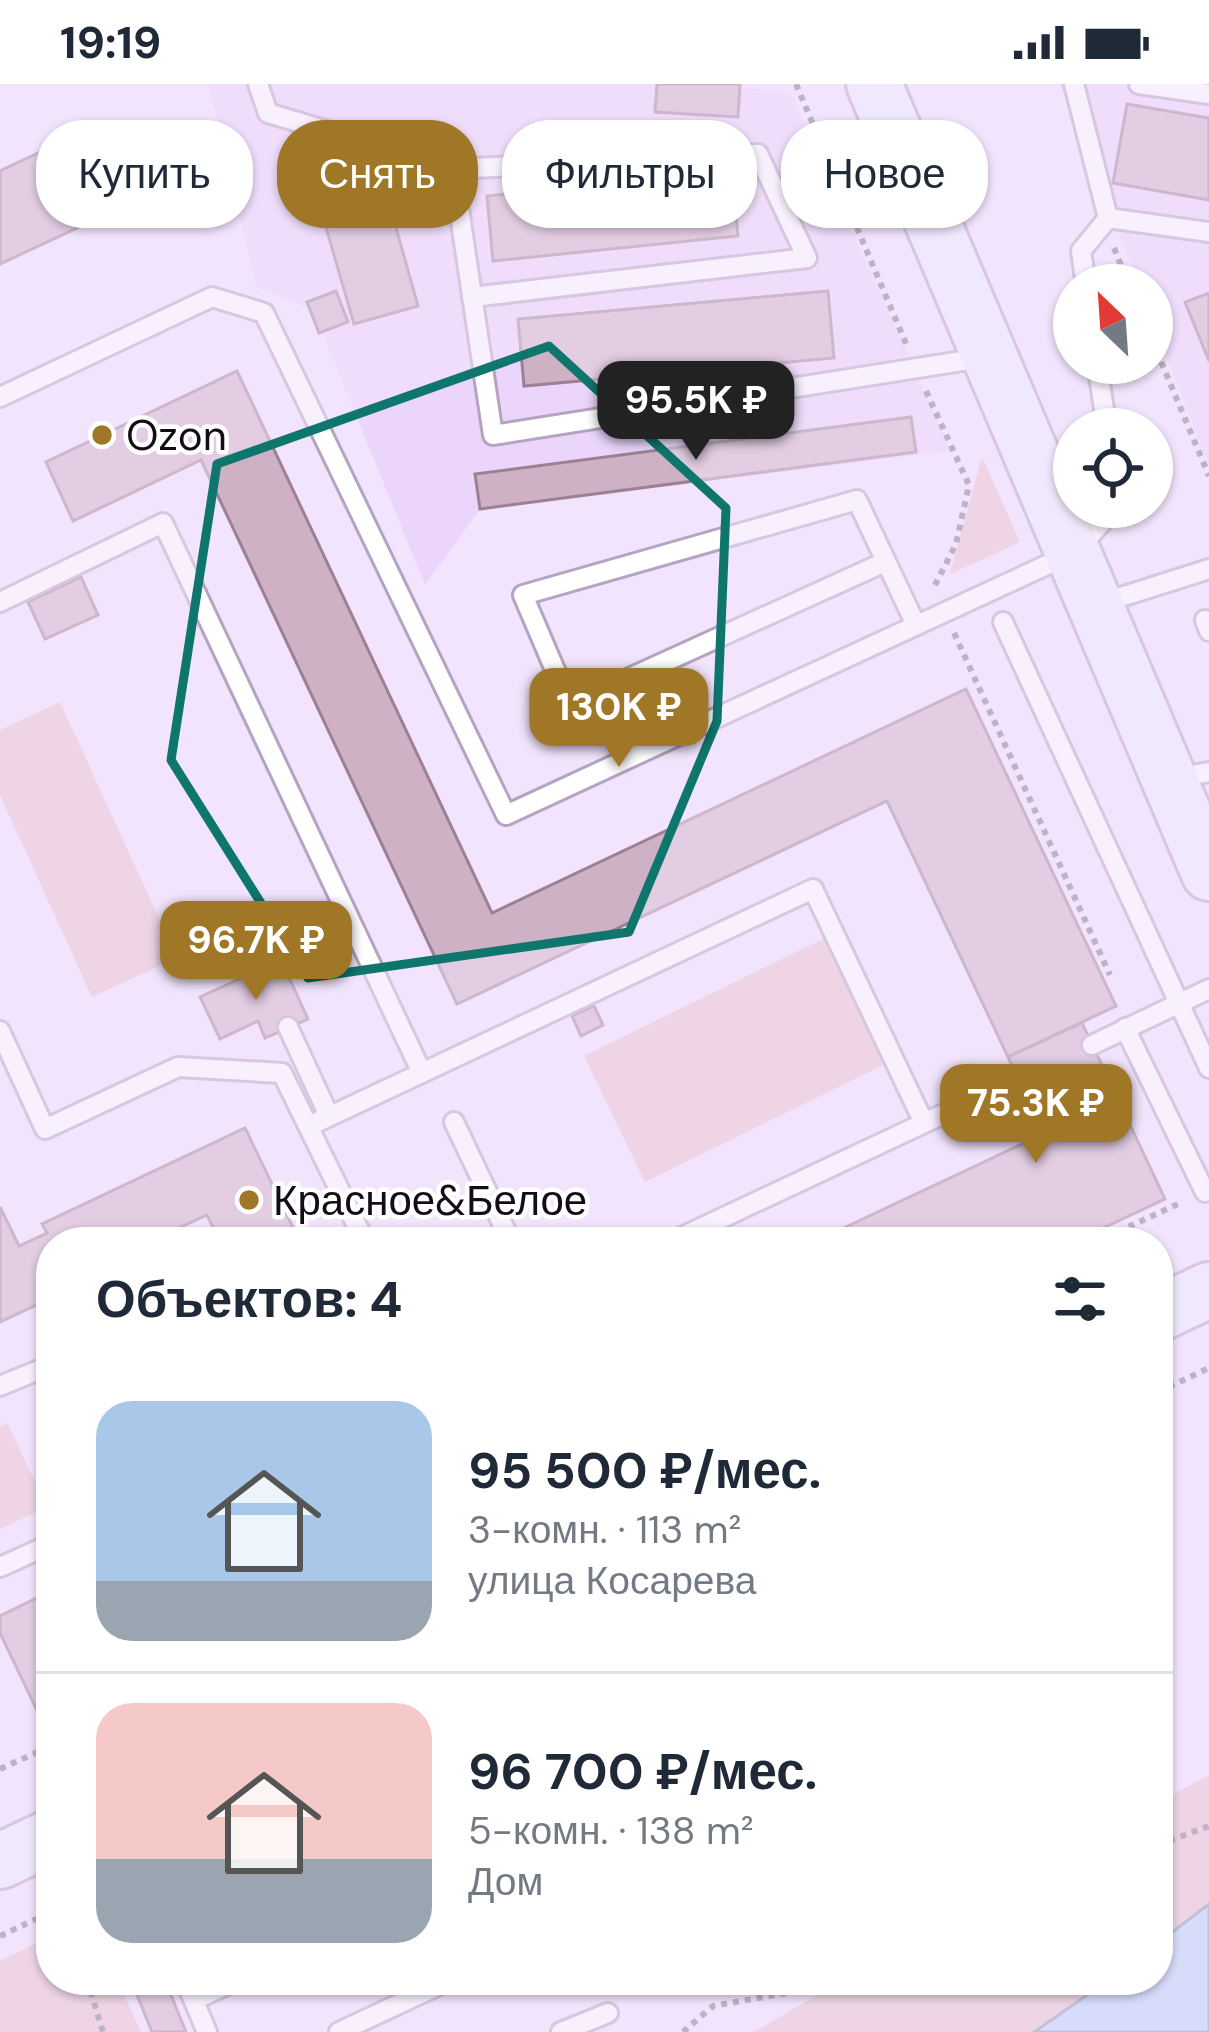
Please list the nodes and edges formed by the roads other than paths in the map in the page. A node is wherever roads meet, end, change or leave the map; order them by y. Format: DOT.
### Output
graph roads {
  1 [pos="259,84"];
  2 [pos="874,84"];
  3 [pos="1074,84"];
  4 [pos="1139,84"];
  5 [pos="1209,94"];
  6 [pos="291,120"];
  7 [pos="478,168"];
  8 [pos="1108,218"];
  9 [pos="462,228"];
  10 [pos="1209,232"];
  11 [pos="1083,264"];
  12 [pos="472,297"];
  13 [pos="991,356"];
  14 [pos="0,397"];
  15 [pos="1097,528"];
  16 [pos="1075,552"];
  17 [pos="886,562"];
  18 [pos="1209,569"];
  19 [pos="0,602"];
  20 [pos="1098,605"];
  21 [pos="1004,622"];
  22 [pos="916,625"];
  23 [pos="1190,776"];
  24 [pos="1209,873"];
  25 [pos="1209,989"];
  26 [pos="1179,1003"];
  27 [pos="288,1027"];
  28 [pos="1124,1028"];
  29 [pos="0,1030"];
  30 [pos="1092,1045"];
  31 [pos="1209,1068"];
  32 [pos="422,1073"];
  33 [pos="1018,1079"];
  34 [pos="329,1116"];
  35 [pos="454,1122"];
  36 [pos="924,1124"];
  37 [pos="311,1125"];
  38 [pos="1205,1192"];
  39 [pos="357,1227"];
  40 [pos="504,1227"];
  41 [pos="703,1227"];
  42 [pos="1209,1290"];
  43 [pos="1173,1307"];
  44 [pos="36,1371"];
  45 [pos="0,1386"];
  46 [pos="36,1551"];
  47 [pos="0,1567"];
  48 [pos="36,1844"];
  49 [pos="0,1861"];
  50 [pos="192,1995"];
  51 [pos="205,1995"];
  52 [pos="418,1995"];
  53 [pos="194,2000"];
  54 [pos="608,2013"];
  55 [pos="207,2032"];
  56 [pos="339,2032"];
  57 [pos="560,2032"];
  1 -- 6 [label="lane"];
  2 -- 13 [label="main road"];
  3 -- 8 [label="lane"];
  4 -- 5 [label="lane"];
  7 -- 12 [label="lane"];
  8 -- 10 [label="lane"];
  8 -- 11 [label="lane"];
  9 -- 12 [label="lane"];
  12 -- 13 [label="lane"];
  13 -- 16 [label="main road"];
  14 -- 22 [label="lane"];
  15 -- 16 [label="lane"];
  16 -- 20 [label="main road"];
  16 -- 22 [label="lane"];
  17 -- 17 [label="lane"];
  17 -- 22 [label="lane"];
  18 -- 20 [label="lane"];
  19 -- 32 [label="lane"];
  20 -- 23 [label="main road"];
  21 -- 26 [label="lane"];
  23 -- 24 [label="main road"];
  25 -- 26 [label="lane"];
  26 -- 28 [label="lane"];
  26 -- 31 [label="lane"];
  27 -- 34 [label="lane"];
  28 -- 30 [label="lane"];
  28 -- 38 [label="lane"];
  29 -- 37 [label="lane"];
  32 -- 34 [label="lane"];
  32 -- 36 [label="lane"];
  33 -- 36 [label="lane"];
  34 -- 37 [label="lane"];
  35 -- 40 [label="lane"];
  36 -- 41 [label="lane"];
  37 -- 39 [label="lane"];
  42 -- 43 [label="main road"];
  44 -- 45 [label="lane"];
  46 -- 47 [label="lane"];
  48 -- 49 [label="main road"];
  50 -- 53 [label="lane"];
  51 -- 53 [label="lane"];
  52 -- 56 [label="lane"];
  53 -- 55 [label="lane"];
  54 -- 57 [label="lane"];
}
